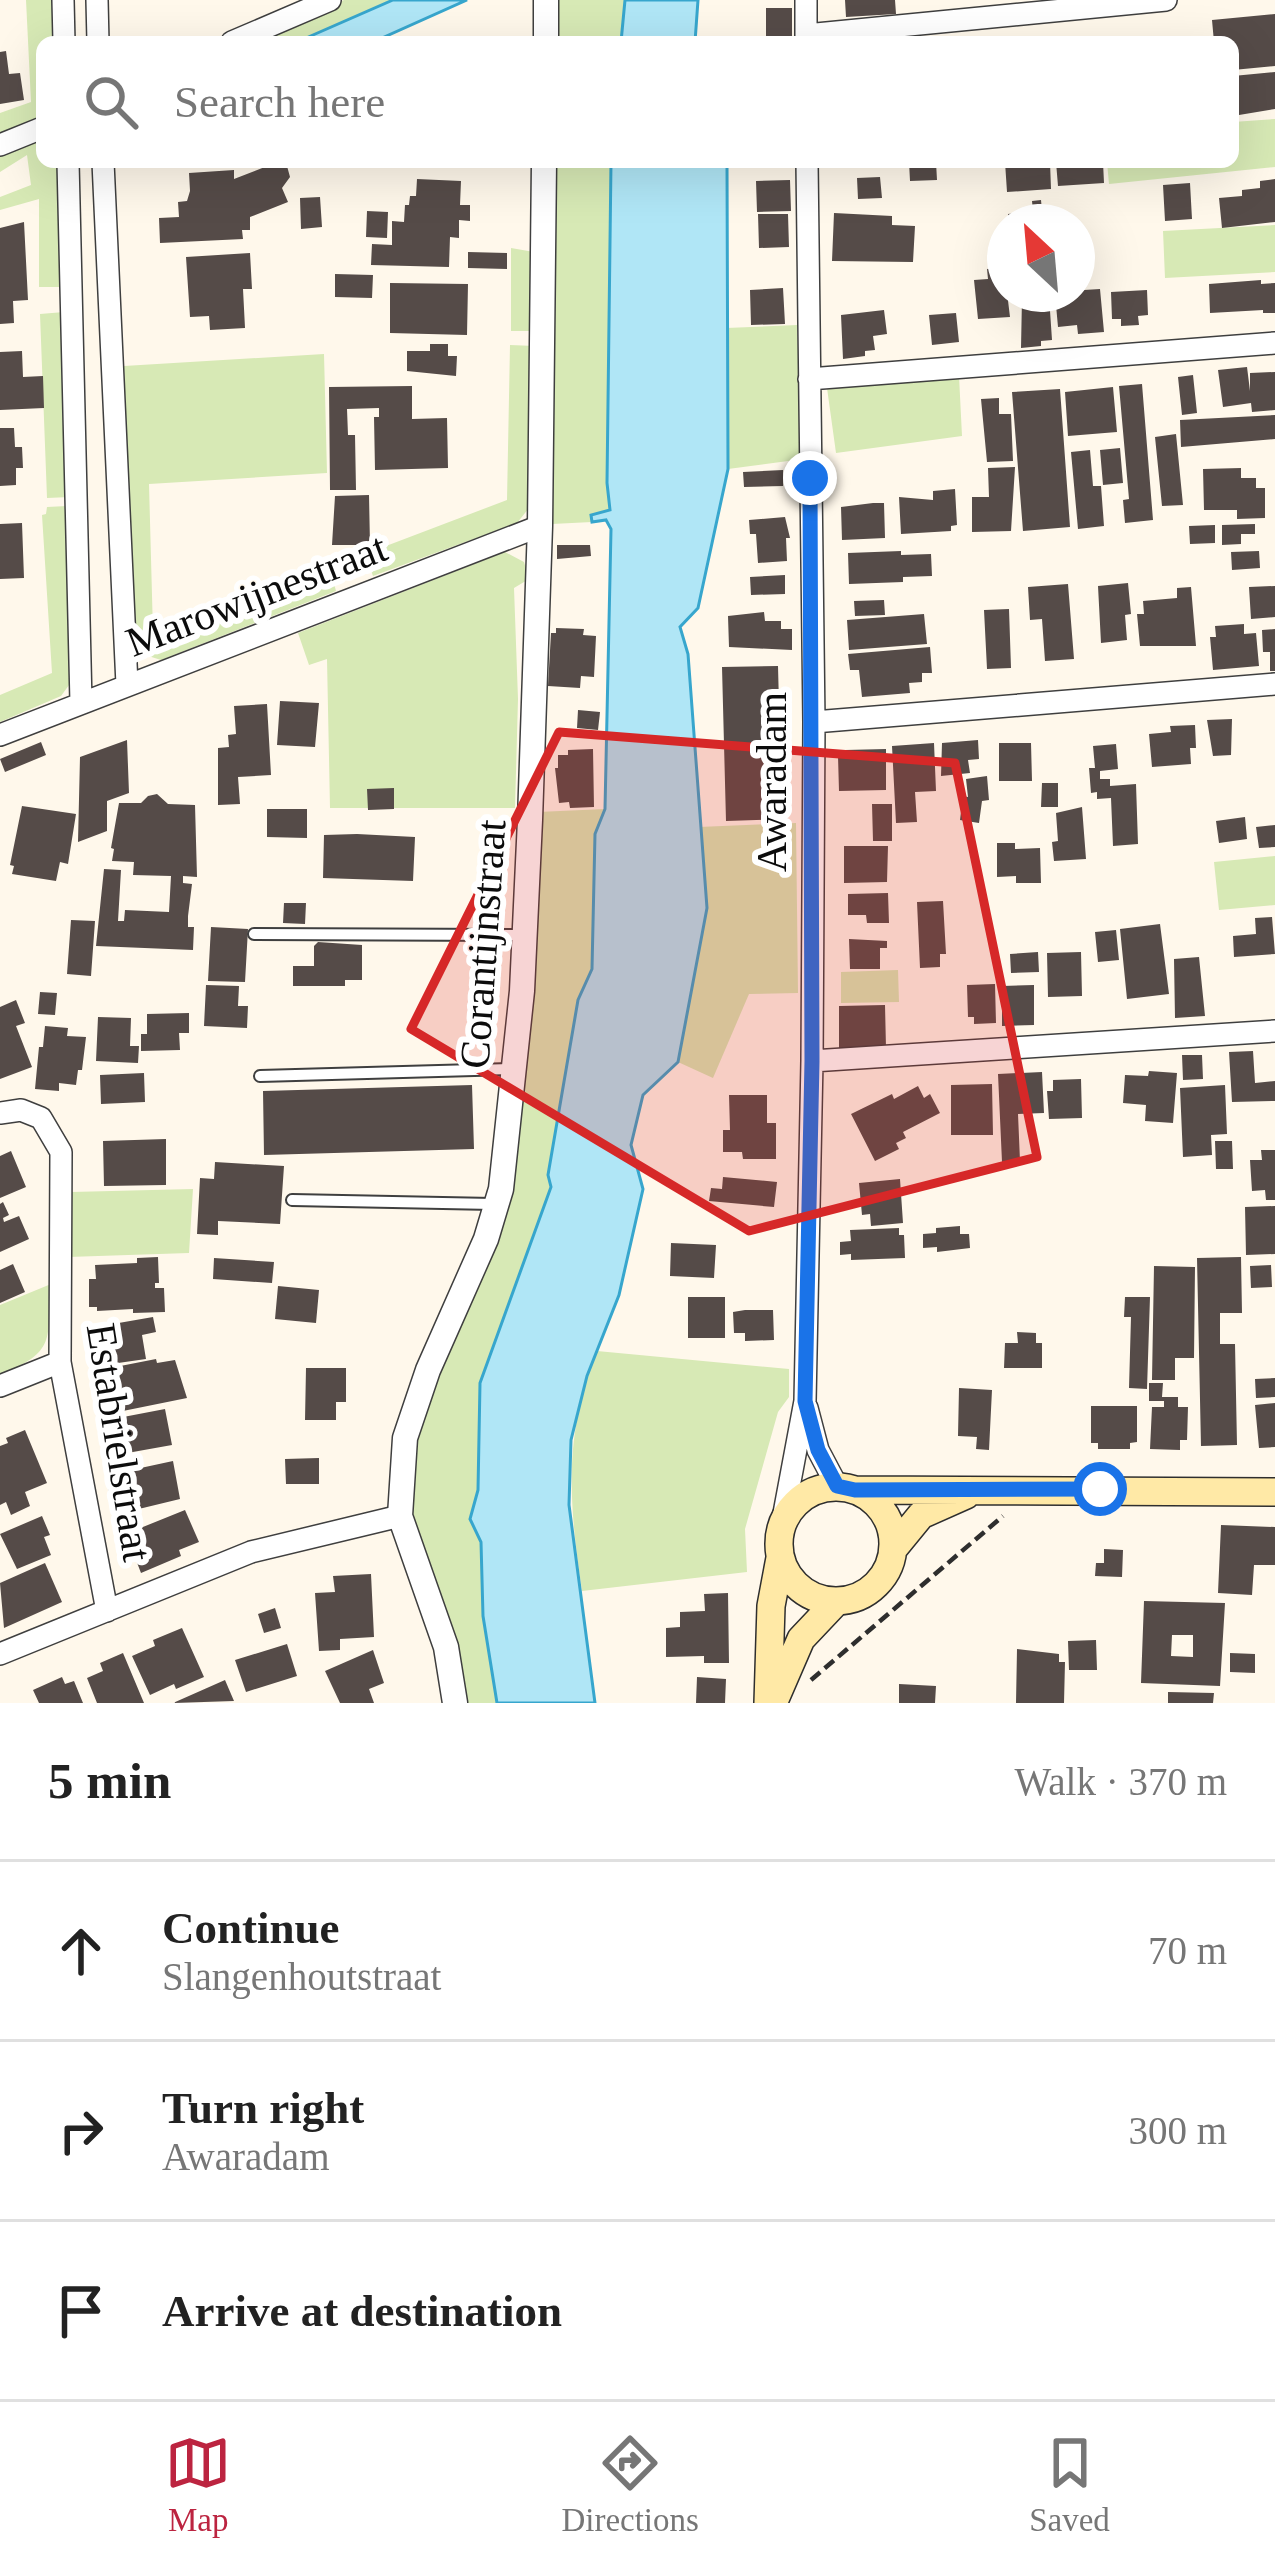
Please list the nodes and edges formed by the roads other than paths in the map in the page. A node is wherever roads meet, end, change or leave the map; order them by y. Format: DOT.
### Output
graph roads {
  1 [pos="63,0"];
  2 [pos="97,0"];
  3 [pos="330,0"];
  4 [pos="546,0"];
  5 [pos="806,0"];
  6 [pos="1166,0"];
  7 [pos="64,36"];
  8 [pos="98,36"];
  9 [pos="246,36"];
  10 [pos="546,36"];
  11 [pos="806,36"];
  12 [pos="834,36"];
  13 [pos="36,130"];
  14 [pos="0,145"];
  15 [pos="68,168"];
  16 [pos="103,168"];
  17 [pos="544,168"];
  18 [pos="807,168"];
  19 [pos="1275,344"];
  20 [pos="809,379"];
  21 [pos="540,526"];
  22 [pos="1275,684"];
  23 [pos="127,685"];
  24 [pos="81,703"];
  25 [pos="814,722"];
  26 [pos="0,735"];
  27 [pos="254,934"];
  28 [pos="524,934"];
  29 [pos="1275,1031"];
  30 [pos="812,1061"];
  31 [pos="513,1069"];
  32 [pos="260,1076"];
  33 [pos="0,1113"];
  34 [pos="292,1200"];
  35 [pos="496,1204"];
  36 [pos="60,1362"];
  37 [pos="0,1386"];
  38 [pos="805,1401"];
  39 [pos="846,1488"];
  40 [pos="981,1489"];
  41 [pos="1275,1492"];
  42 [pos="400,1516"];
  43 [pos="782,1524"];
  44 [pos="894,1548"];
  45 [pos="779,1558"];
  46 [pos="836,1602"];
  47 [pos="107,1611"];
  48 [pos="0,1654"];
  49 [pos="455,1703"];
  50 [pos="771,1703"];
  1 -- 7 [label="street"];
  2 -- 8 [label="street"];
  3 -- 9 [label="street"];
  4 -- 10 [label="street"];
  5 -- 11 [label="street"];
  6 -- 12 [label="street"];
  13 -- 14 [label="street"];
  15 -- 24 [label="street"];
  16 -- 23 [label="street"];
  17 -- 21 [label="street, Corantijnstraat"];
  18 -- 20 [label="street, Awaradam"];
  19 -- 20 [label="street"];
  20 -- 25 [label="street, Awaradam"];
  21 -- 23 [label="street, Marowijnestraat"];
  21 -- 28 [label="street, Corantijnstraat"];
  22 -- 25 [label="street"];
  23 -- 24 [label="street, Marowijnestraat"];
  24 -- 26 [label="street, Marowijnestraat"];
  25 -- 30 [label="street, Awaradam"];
  27 -- 28 [label="lane"];
  28 -- 31 [label="street, Corantijnstraat"];
  29 -- 30 [label="street"];
  30 -- 38 [label="street, Awaradam"];
  31 -- 32 [label="lane"];
  31 -- 35 [label="street, Corantijnstraat"];
  33 -- 36 [label="street, Estabrielstraat"];
  34 -- 35 [label="lane"];
  35 -- 42 [label="street, Corantijnstraat"];
  36 -- 37 [label="street"];
  36 -- 47 [label="street, Estabrielstraat"];
  38 -- 39 [label="street, Awaradam"];
  38 -- 43 [label="street, Awaradam"];
  39 -- 40 [label="main road"];
  39 -- 43 [label="main road"];
  39 -- 44 [label="main road"];
  40 -- 41 [label="main road"];
  40 -- 44 [label="main road"];
  42 -- 47 [label="street"];
  42 -- 49 [label="street, Corantijnstraat"];
  43 -- 45 [label="main road"];
  44 -- 46 [label="main road"];
  45 -- 46 [label="main road"];
  45 -- 50 [label="main road"];
  46 -- 50 [label="main road"];
  47 -- 48 [label="street"];
}
